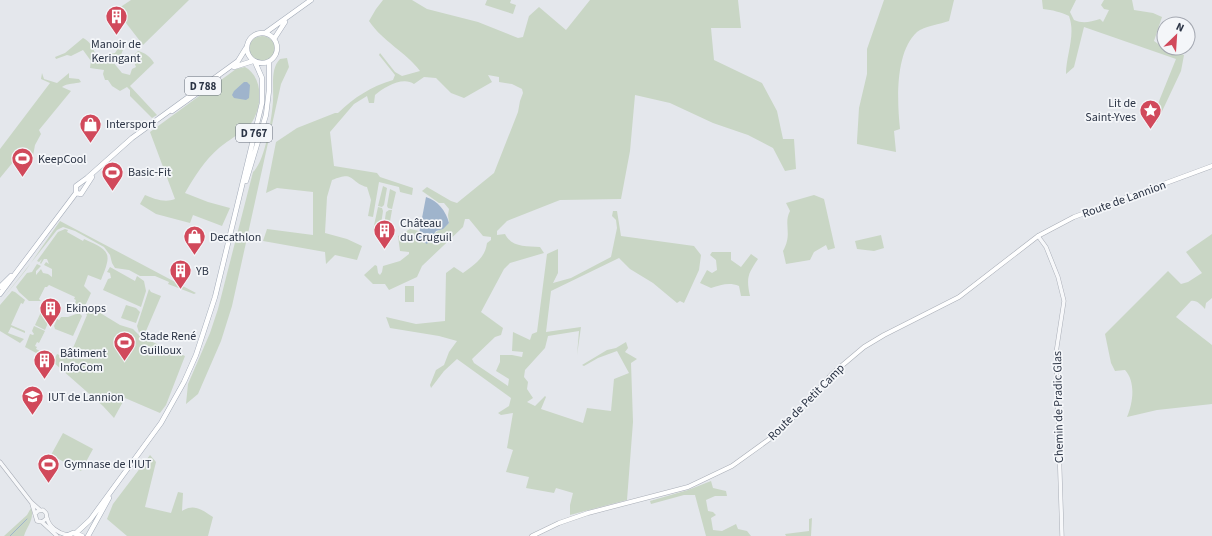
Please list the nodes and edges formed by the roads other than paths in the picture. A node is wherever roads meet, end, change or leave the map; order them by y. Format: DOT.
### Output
graph roads {
  1 [pos="312,0"];
  2 [pos="289,18"];
  3 [pos="266,33"];
  4 [pos="274,39"];
  5 [pos="246,48"];
  6 [pos="254,62"];
  7 [pos="269,62"];
  8 [pos="155,121"];
  9 [pos="139,134"];
  10 [pos="1212,166"];
  11 [pos="80,184"];
  12 [pos="85,188"];
  13 [pos="76,193"];
  14 [pos="237,206"];
  15 [pos="1038,236"];
  16 [pos="20,268"];
  17 [pos="0,287"];
  18 [pos="0,294"];
  19 [pos="0,462"];
  20 [pos="113,489"];
  21 [pos="31,502"];
  22 [pos="40,510"];
  23 [pos="35,514"];
  24 [pos="47,518"];
  25 [pos="42,522"];
  26 [pos="76,533"];
  27 [pos="58,536"];
  28 [pos="67,536"];
  29 [pos="82,536"];
  30 [pos="88,536"];
  31 [pos="532,536"];
  32 [pos="1062,536"];
  1 -- 2 [label="main road"];
  2 -- 3 [label="main road"];
  2 -- 4 [label="main road"];
  3 -- 4 [label="main road"];
  3 -- 5 [label="main road"];
  4 -- 7 [label="main road"];
  5 -- 6 [label="main road"];
  5 -- 8 [label="main road, D 788"];
  6 -- 7 [label="main road"];
  6 -- 8 [label="main road, D 788"];
  6 -- 14 [label="main road, D 767"];
  7 -- 14 [label="main road, D 767"];
  8 -- 9 [label="main road, D 788"];
  9 -- 11 [label="main road, D 788"];
  9 -- 12 [label="main road, D 788"];
  10 -- 15 [label="main road, Route de Lannion"];
  11 -- 12 [label="main road"];
  11 -- 13 [label="main road"];
  12 -- 13 [label="main road"];
  13 -- 16 [label="main road"];
  14 -- 20 [label="main road, D 767"];
  15 -- 31 [label="main road, Route de Petit Camp"];
  15 -- 32 [label="street, Chemin de Pradic Glas"];
  16 -- 17 [label="main road"];
  16 -- 18 [label="main road"];
  19 -- 21 [label="street"];
  20 -- 26 [label="main road, D 767"];
  20 -- 30 [label="main road, D 767"];
  21 -- 22 [label="street"];
  21 -- 23 [label="street"];
  22 -- 23 [label="street"];
  22 -- 24 [label="street"];
  23 -- 25 [label="street"];
  24 -- 25 [label="street"];
  24 -- 28 [label="street"];
  25 -- 27 [label="street"];
  26 -- 28 [label="main road"];
  26 -- 29 [label="main road"];
}
